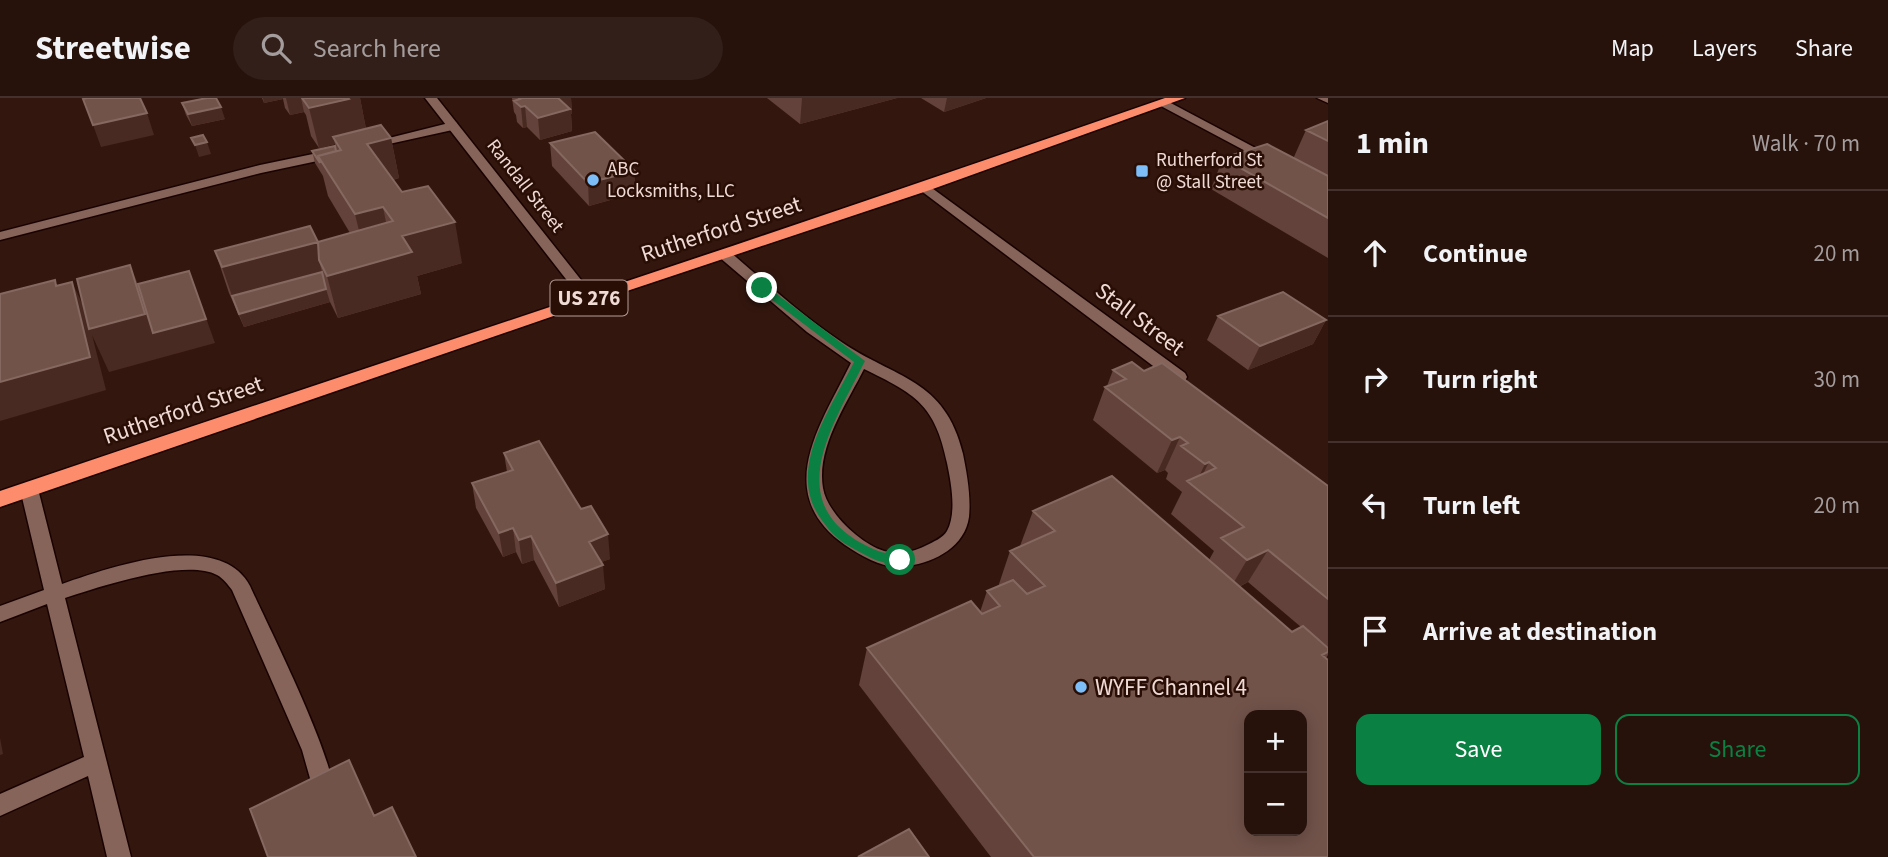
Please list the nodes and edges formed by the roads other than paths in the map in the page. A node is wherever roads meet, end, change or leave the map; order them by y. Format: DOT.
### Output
graph roads {
  1 [pos="431,98"];
  2 [pos="1170,100"];
  3 [pos="453,126"];
  4 [pos="1279,164"];
  5 [pos="925,187"];
  6 [pos="0,236"];
  7 [pos="724,254"];
  8 [pos="588,298"];
  9 [pos="860,361"];
  10 [pos="1194,387"];
  11 [pos="29,489"];
  12 [pos="0,499"];
  13 [pos="56,593"];
  14 [pos="0,614"];
  15 [pos="96,762"];
  16 [pos="0,805"];
  17 [pos="328,808"];
  18 [pos="119,857"];
  1 -- 3 [label="street, Randall Street"];
  2 -- 4 [label="street"];
  2 -- 5 [label="highway, Rutherford Street / US 276"];
  3 -- 6 [label="street"];
  3 -- 8 [label="street, Randall Street"];
  5 -- 7 [label="highway, Rutherford Street / US 276"];
  5 -- 10 [label="street, Stall Street"];
  7 -- 8 [label="highway, Rutherford Street / US 276"];
  7 -- 9 [label="street"];
  8 -- 11 [label="highway, Rutherford Street / US 276"];
  9 -- 9 [label="street"];
  11 -- 12 [label="highway, Rutherford Street / US 276"];
  11 -- 13 [label="street"];
  13 -- 14 [label="street"];
  13 -- 15 [label="street"];
  13 -- 17 [label="street"];
  15 -- 16 [label="street"];
  15 -- 18 [label="street"];
}
